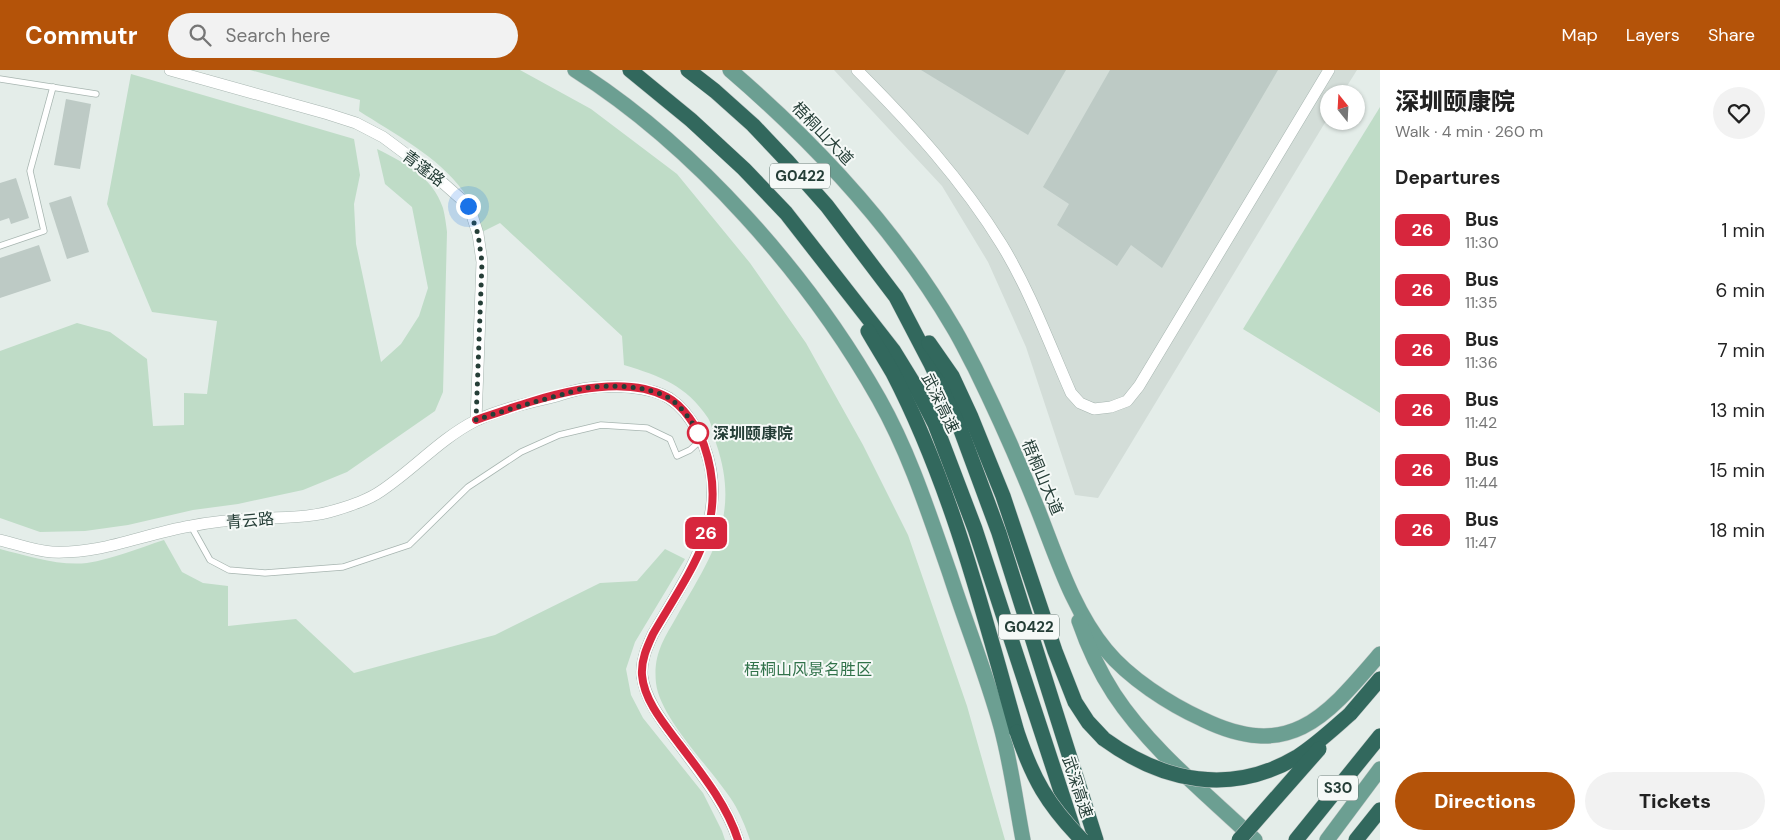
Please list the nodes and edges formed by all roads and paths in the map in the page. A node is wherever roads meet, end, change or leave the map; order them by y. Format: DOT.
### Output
graph roads {
  1 [pos="170,70"];
  2 [pos="575,70"];
  3 [pos="688,70"];
  4 [pos="697,70"];
  5 [pos="730,70"];
  6 [pos="857,70"];
  7 [pos="1329,70"];
  8 [pos="629,71"];
  9 [pos="0,79"];
  10 [pos="53,87"];
  11 [pos="715,91"];
  12 [pos="96,94"];
  13 [pos="0,246"];
  14 [pos="835,276"];
  15 [pos="896,297"];
  16 [pos="476,420"];
  17 [pos="702,439"];
  18 [pos="191,526"];
  19 [pos="0,540"];
  20 [pos="1061,568"];
  21 [pos="1380,654"];
  22 [pos="1380,679"];
  23 [pos="1350,714"];
  24 [pos="1380,736"];
  25 [pos="1380,769"];
  26 [pos="1380,810"];
  27 [pos="738,840"];
  28 [pos="1023,840"];
  29 [pos="1077,840"];
  30 [pos="1082,840"];
  31 [pos="1096,840"];
  32 [pos="1240,840"];
  33 [pos="1256,840"];
  34 [pos="1296,840"];
  35 [pos="1327,840"];
  36 [pos="1356,840"];
  1 -- 16 [label="street, 青蓬路"];
  2 -- 28 [label="main road"];
  3 -- 11 [label="highway, 武深高速 / G0422"];
  4 -- 11 [label="highway"];
  5 -- 20 [label="main road, 梧桐山大道"];
  6 -- 7 [label="street"];
  8 -- 14 [label="highway, 武深高速 / G0422"];
  9 -- 10 [label="lane"];
  10 -- 12 [label="lane"];
  10 -- 13 [label="lane"];
  11 -- 15 [label="highway, 武深高速 / G0422"];
  14 -- 29 [label="highway, 武深高速 / G0422, bridge"];
  14 -- 30 [label="highway, bridge"];
  15 -- 23 [label="highway, bridge"];
  15 -- 31 [label="highway, 武深高速 / G0422"];
  16 -- 17 [label="street, 青云路"];
  16 -- 18 [label="street, 青云路"];
  17 -- 18 [label="lane"];
  17 -- 27 [label="street, 青云路"];
  18 -- 19 [label="street, 青云路"];
  20 -- 21 [label="main road, 梧桐山大道"];
  20 -- 33 [label="main road, bridge"];
  22 -- 23 [label="highway"];
  23 -- 32 [label="highway, bridge"];
  24 -- 34 [label="highway, S30"];
  25 -- 35 [label="main road"];
  26 -- 36 [label="highway, S30"];
}
